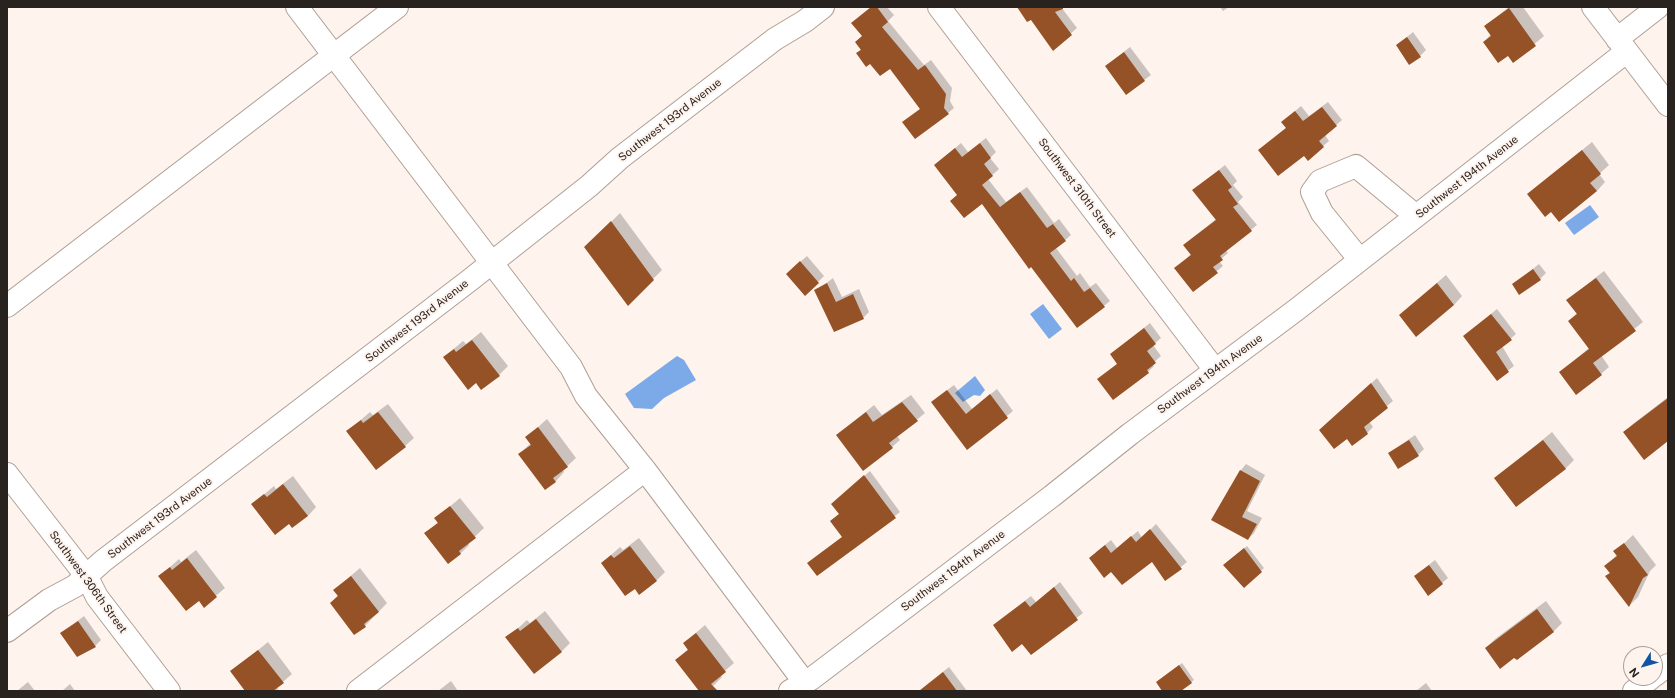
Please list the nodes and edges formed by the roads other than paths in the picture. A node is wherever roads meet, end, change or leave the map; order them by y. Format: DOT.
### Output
graph roads {
  1 [pos="296,7"];
  2 [pos="397,7"];
  3 [pos="823,7"];
  4 [pos="939,7"];
  5 [pos="1593,7"];
  6 [pos="1658,7"];
  7 [pos="1621,45"];
  8 [pos="334,56"];
  9 [pos="1668,105"];
  10 [pos="1416,216"];
  11 [pos="1360,260"];
  12 [pos="492,263"];
  13 [pos="7,306"];
  14 [pos="1215,370"];
  15 [pos="645,470"];
  16 [pos="7,474"];
  17 [pos="87,576"];
  18 [pos="7,631"];
  19 [pos="806,686"];
  20 [pos="169,691"];
  21 [pos="358,691"];
  1 -- 8 [label="street"];
  2 -- 8 [label="street"];
  3 -- 12 [label="street, Southwest 193rd Avenue"];
  4 -- 14 [label="street, Southwest 310th Street"];
  5 -- 7 [label="street"];
  6 -- 7 [label="street, Southwest 194th Avenue"];
  7 -- 9 [label="street"];
  7 -- 10 [label="street, Southwest 194th Avenue"];
  8 -- 12 [label="street"];
  8 -- 13 [label="street"];
  10 -- 11 [label="street, Southwest 194th Avenue"];
  10 -- 11 [label="street"];
  11 -- 14 [label="street, Southwest 194th Avenue"];
  12 -- 15 [label="street"];
  12 -- 17 [label="street, Southwest 193rd Avenue"];
  14 -- 19 [label="street, Southwest 194th Avenue"];
  15 -- 19 [label="street"];
  15 -- 21 [label="street"];
  16 -- 17 [label="street, Southwest 306th Street"];
  17 -- 18 [label="street, Southwest 193rd Avenue"];
  17 -- 20 [label="street, Southwest 306th Street"];
}
